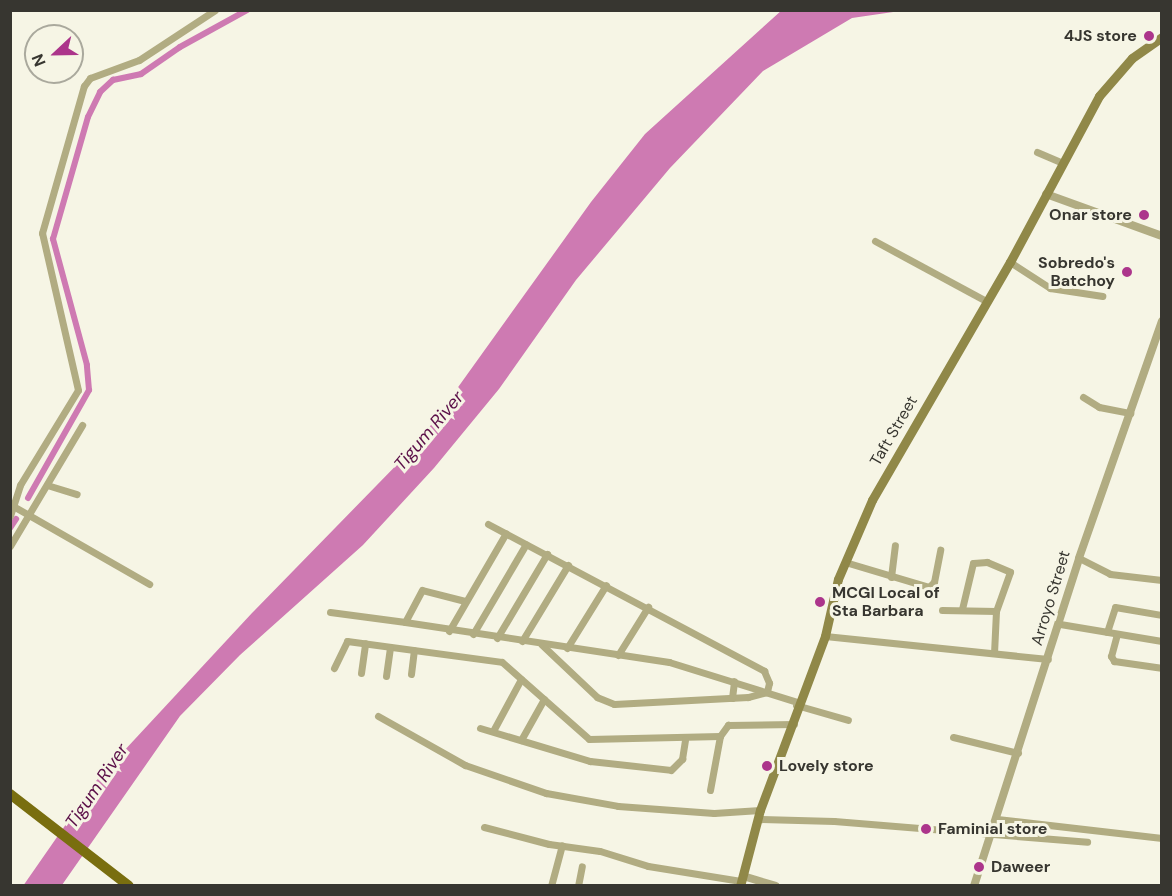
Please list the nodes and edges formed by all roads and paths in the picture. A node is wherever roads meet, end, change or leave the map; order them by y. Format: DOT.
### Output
graph roads {
  1 [pos="215,10"];
  2 [pos="1161,37"];
  3 [pos="1037,152"];
  4 [pos="1063,163"];
  5 [pos="1046,194"];
  6 [pos="1161,236"];
  7 [pos="875,241"];
  8 [pos="1010,262"];
  9 [pos="1102,297"];
  10 [pos="986,301"];
  11 [pos="1161,321"];
  12 [pos="1083,397"];
  13 [pos="1130,413"];
  14 [pos="82,425"];
  15 [pos="47,485"];
  16 [pos="76,494"];
  17 [pos="12,506"];
  18 [pos="10,516"];
  19 [pos="28,516"];
  20 [pos="488,524"];
  21 [pos="506,533"];
  22 [pos="526,543"];
  23 [pos="896,545"];
  24 [pos="10,546"];
  25 [pos="940,550"];
  26 [pos="546,554"];
  27 [pos="1079,558"];
  28 [pos="845,562"];
  29 [pos="568,565"];
  30 [pos="891,577"];
  31 [pos="1161,580"];
  32 [pos="149,584"];
  33 [pos="606,585"];
  34 [pos="465,601"];
  35 [pos="648,607"];
  36 [pos="962,609"];
  37 [pos="942,610"];
  38 [pos="996,610"];
  39 [pos="330,612"];
  40 [pos="1161,615"];
  41 [pos="405,622"];
  42 [pos="1059,624"];
  43 [pos="449,631"];
  44 [pos="1107,632"];
  45 [pos="1117,633"];
  46 [pos="473,634"];
  47 [pos="825,636"];
  48 [pos="497,638"];
  49 [pos="522,641"];
  50 [pos="1161,641"];
  51 [pos="364,643"];
  52 [pos="542,645"];
  53 [pos="390,647"];
  54 [pos="567,648"];
  55 [pos="414,650"];
  56 [pos="994,653"];
  57 [pos="618,655"];
  58 [pos="1048,659"];
  59 [pos="334,668"];
  60 [pos="1161,668"];
  61 [pos="361,673"];
  62 [pos="411,674"];
  63 [pos="386,676"];
  64 [pos="521,679"];
  65 [pos="734,681"];
  66 [pos="767,692"];
  67 [pos="732,698"];
  68 [pos="544,699"];
  69 [pos="801,705"];
  70 [pos="378,716"];
  71 [pos="848,720"];
  72 [pos="795,724"];
  73 [pos="480,728"];
  74 [pos="493,731"];
  75 [pos="720,736"];
  76 [pos="953,736"];
  77 [pos="685,739"];
  78 [pos="521,740"];
  79 [pos="1018,753"];
  80 [pos="710,790"];
  81 [pos="10,794"];
  82 [pos="759,814"];
  83 [pos="997,819"];
  84 [pos="1051,826"];
  85 [pos="484,827"];
  86 [pos="993,832"];
  87 [pos="1161,838"];
  88 [pos="1049,839"];
  89 [pos="1087,842"];
  90 [pos="562,845"];
  91 [pos="582,866"];
  92 [pos="742,881"];
  93 [pos="129,885"];
  94 [pos="551,885"];
  95 [pos="578,885"];
  96 [pos="775,885"];
  97 [pos="974,885"];
  1 -- 17 [label="street"];
  2 -- 4 [label="main road, Taft Street"];
  3 -- 4 [label="street"];
  4 -- 5 [label="main road, Taft Street"];
  5 -- 6 [label="street"];
  5 -- 8 [label="main road, Taft Street"];
  7 -- 10 [label="street"];
  8 -- 9 [label="street"];
  8 -- 10 [label="main road, Taft Street"];
  10 -- 28 [label="main road, Taft Street"];
  11 -- 13 [label="street, Arroyo Street"];
  12 -- 13 [label="street"];
  13 -- 27 [label="street, Arroyo Street"];
  14 -- 15 [label="street"];
  15 -- 16 [label="street"];
  15 -- 19 [label="street"];
  17 -- 18 [label="street"];
  17 -- 19 [label="street"];
  19 -- 24 [label="street"];
  19 -- 32 [label="street"];
  20 -- 21 [label="street"];
  21 -- 22 [label="street"];
  21 -- 34 [label="street"];
  22 -- 26 [label="street"];
  22 -- 46 [label="street"];
  23 -- 30 [label="street"];
  25 -- 30 [label="street"];
  26 -- 29 [label="street"];
  26 -- 48 [label="street"];
  27 -- 31 [label="street"];
  27 -- 42 [label="street, Arroyo Street"];
  28 -- 30 [label="street"];
  28 -- 47 [label="main road, Taft Street"];
  29 -- 33 [label="street"];
  29 -- 49 [label="street"];
  33 -- 35 [label="street"];
  33 -- 54 [label="street"];
  34 -- 41 [label="street"];
  34 -- 43 [label="street"];
  35 -- 57 [label="street"];
  35 -- 66 [label="street"];
  36 -- 37 [label="street"];
  36 -- 38 [label="street"];
  36 -- 38 [label="street"];
  38 -- 56 [label="street"];
  39 -- 41 [label="street"];
  40 -- 44 [label="street"];
  41 -- 43 [label="street"];
  42 -- 44 [label="street"];
  42 -- 58 [label="street, Arroyo Street"];
  43 -- 46 [label="street"];
  44 -- 45 [label="street"];
  45 -- 50 [label="street"];
  45 -- 60 [label="street"];
  46 -- 48 [label="street"];
  47 -- 56 [label="street"];
  47 -- 69 [label="main road, Taft Street"];
  48 -- 49 [label="street"];
  49 -- 52 [label="street"];
  51 -- 53 [label="street"];
  51 -- 59 [label="street"];
  51 -- 61 [label="street"];
  52 -- 54 [label="street"];
  52 -- 67 [label="street"];
  53 -- 55 [label="street"];
  53 -- 63 [label="street"];
  54 -- 57 [label="street"];
  55 -- 62 [label="street"];
  55 -- 64 [label="street"];
  56 -- 58 [label="street"];
  57 -- 65 [label="street"];
  58 -- 79 [label="street, Arroyo Street"];
  64 -- 68 [label="street"];
  64 -- 74 [label="street"];
  65 -- 66 [label="street"];
  65 -- 67 [label="street"];
  66 -- 67 [label="street"];
  66 -- 69 [label="street"];
  68 -- 77 [label="street"];
  68 -- 78 [label="street"];
  69 -- 71 [label="street"];
  69 -- 72 [label="main road, Taft Street"];
  70 -- 82 [label="street"];
  72 -- 75 [label="street"];
  72 -- 82 [label="main road, Taft Street"];
  73 -- 74 [label="street"];
  74 -- 78 [label="street"];
  75 -- 77 [label="street"];
  75 -- 80 [label="street"];
  76 -- 79 [label="street"];
  77 -- 78 [label="street"];
  79 -- 83 [label="street, Arroyo Street"];
  81 -- 93 [label="main road"];
  82 -- 86 [label="street"];
  82 -- 92 [label="main road, Taft Street"];
  83 -- 84 [label="street"];
  83 -- 86 [label="street, Arroyo Street"];
  84 -- 87 [label="street"];
  84 -- 88 [label="street"];
  85 -- 90 [label="street"];
  86 -- 88 [label="street"];
  86 -- 97 [label="street, Arroyo Street"];
  88 -- 89 [label="street"];
  90 -- 92 [label="street"];
  90 -- 94 [label="street"];
  91 -- 95 [label="street"];
  92 -- 96 [label="street"];
}
